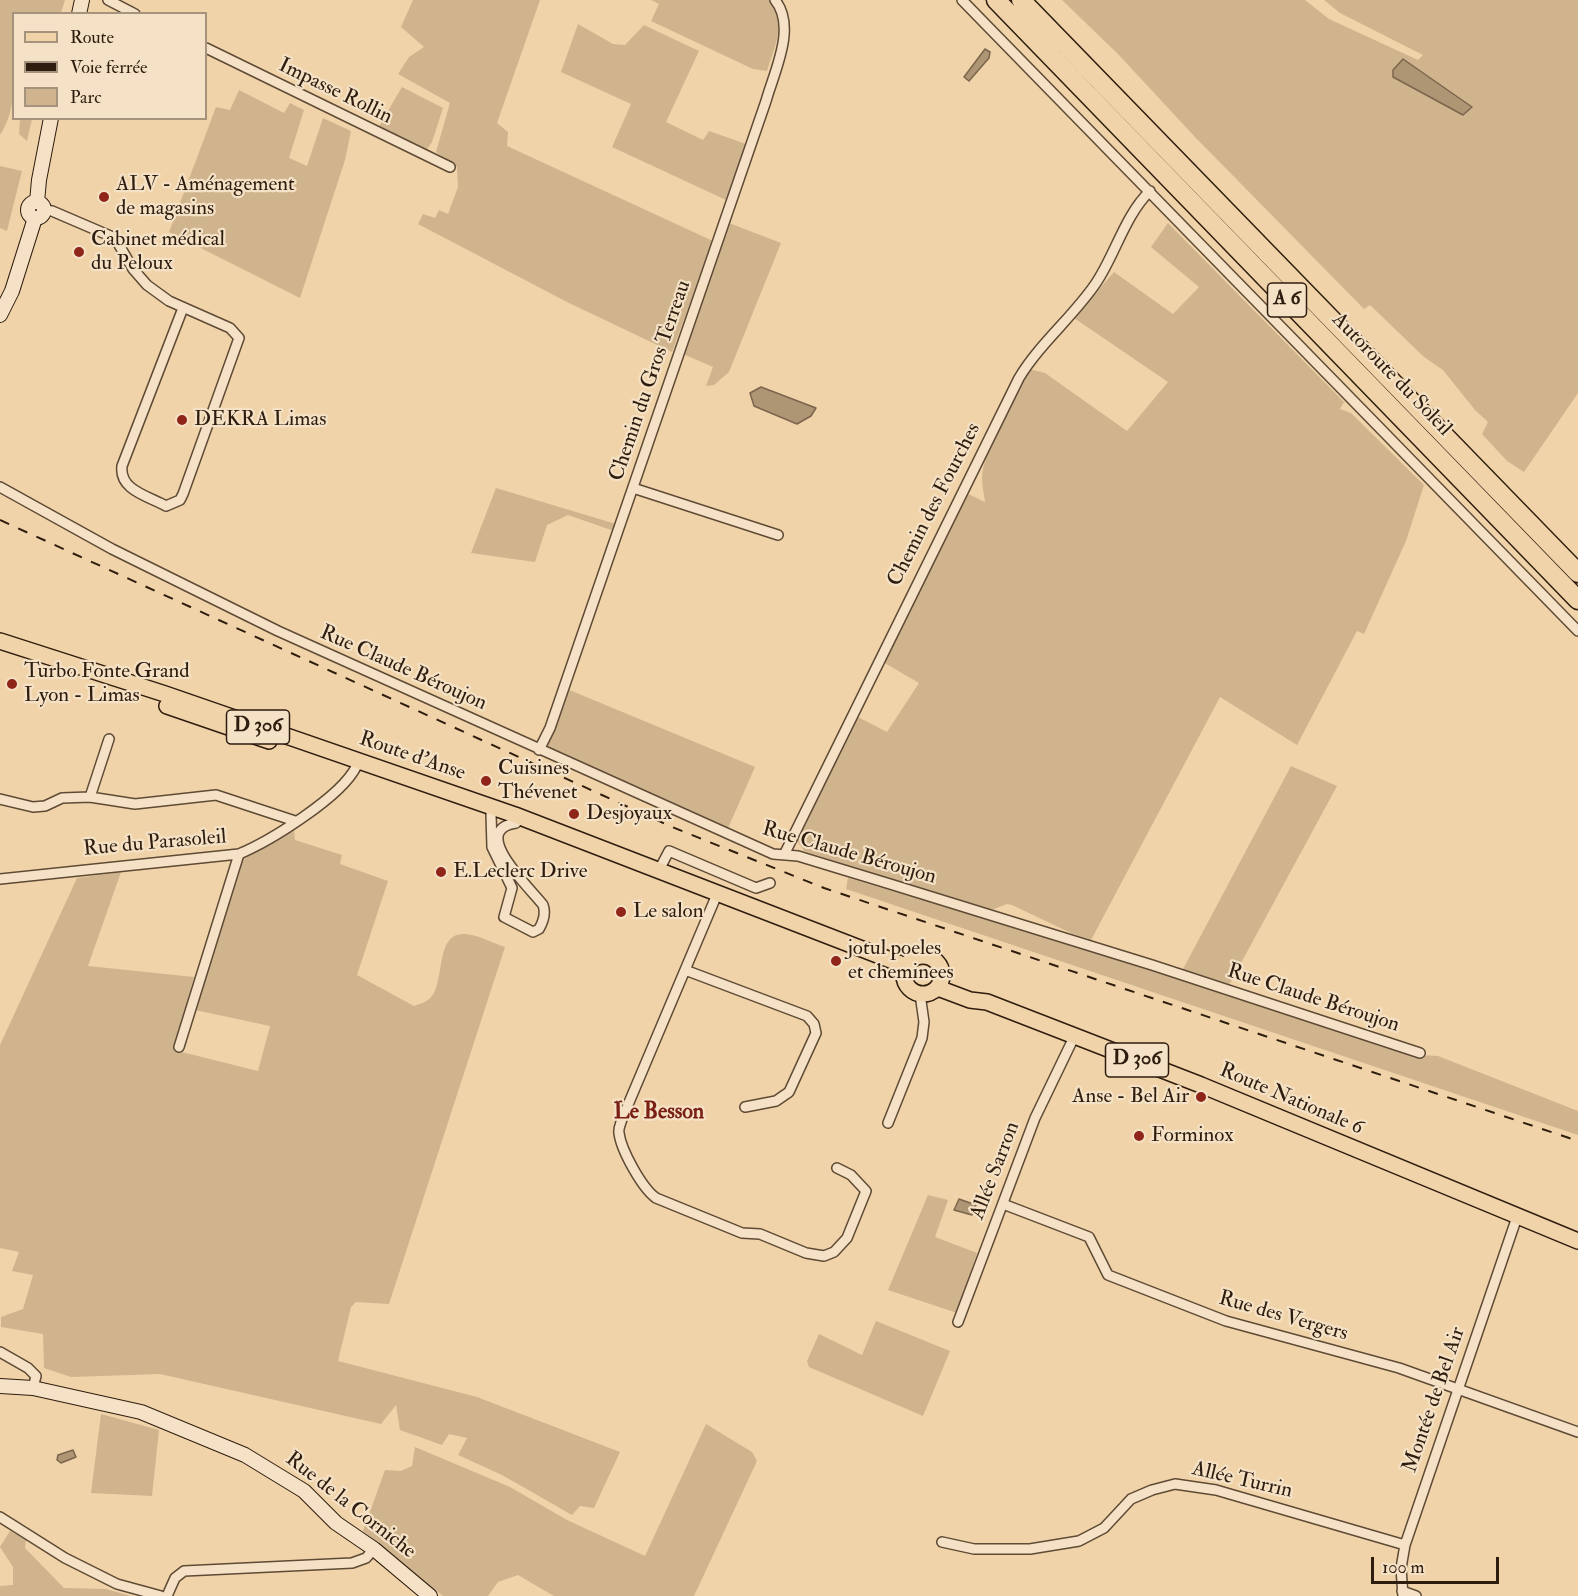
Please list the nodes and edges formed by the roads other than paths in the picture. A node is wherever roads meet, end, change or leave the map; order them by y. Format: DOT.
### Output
graph roads {
  1 [pos="108,0"];
  2 [pos="775,0"];
  3 [pos="962,0"];
  4 [pos="996,0"];
  5 [pos="1021,0"];
  6 [pos="131,12"];
  7 [pos="207,48"];
  8 [pos="51,120"];
  9 [pos="450,167"];
  10 [pos="1147,194"];
  11 [pos="39,210"];
  12 [pos="183,308"];
  13 [pos="0,315"];
  14 [pos="0,487"];
  15 [pos="633,488"];
  16 [pos="778,535"];
  17 [pos="1578,573"];
  18 [pos="1578,600"];
  19 [pos="1578,631"];
  20 [pos="0,641"];
  21 [pos="0,650"];
  22 [pos="108,739"];
  23 [pos="539,750"];
  24 [pos="356,767"];
  25 [pos="90,797"];
  26 [pos="0,799"];
  27 [pos="490,814"];
  28 [pos="295,820"];
  29 [pos="516,823"];
  30 [pos="239,854"];
  31 [pos="784,855"];
  32 [pos="659,870"];
  33 [pos="0,879"];
  34 [pos="770,883"];
  35 [pos="715,899"];
  36 [pos="685,970"];
  37 [pos="905,971"];
  38 [pos="940,983"];
  39 [pos="920,994"];
  40 [pos="1075,1035"];
  41 [pos="179,1047"];
  42 [pos="1420,1053"];
  43 [pos="745,1107"];
  44 [pos="1287,1120"];
  45 [pos="888,1123"];
  46 [pos="837,1168"];
  47 [pos="1003,1204"];
  48 [pos="1516,1217"];
  49 [pos="1578,1230"];
  50 [pos="1578,1241"];
  51 [pos="958,1322"];
  52 [pos="0,1352"];
  53 [pos="0,1386"];
  54 [pos="33,1388"];
  55 [pos="1458,1390"];
  56 [pos="1578,1432"];
  57 [pos="0,1517"];
  58 [pos="942,1542"];
  59 [pos="1405,1545"];
  60 [pos="374,1549"];
  61 [pos="1403,1594"];
  62 [pos="161,1596"];
  63 [pos="167,1596"];
  64 [pos="430,1596"];
  65 [pos="1416,1596"];
  1 -- 6 [label="street"];
  2 -- 15 [label="street, Chemin du Gros Terreau"];
  3 -- 10 [label="street"];
  4 -- 18 [label="highway, Autoroute du Soleil / A 6"];
  5 -- 17 [label="highway, Autoroute du Soleil / A 6"];
  7 -- 9 [label="street, Impasse Rollin"];
  8 -- 11 [label="main road"];
  10 -- 19 [label="street"];
  10 -- 31 [label="street, Chemin des Fourches"];
  11 -- 12 [label="street"];
  11 -- 13 [label="main road"];
  12 -- 12 [label="street"];
  14 -- 23 [label="street, Rue Claude Béroujon"];
  15 -- 16 [label="street"];
  15 -- 23 [label="street, Chemin du Gros Terreau"];
  20 -- 32 [label="main road, Route d'Anse / D 306"];
  21 -- 24 [label="main road, Route d'Anse / D 306"];
  22 -- 25 [label="street"];
  23 -- 31 [label="street, Rue Claude Béroujon"];
  24 -- 27 [label="main road, Route d'Anse / D 306"];
  24 -- 28 [label="street, Rue du Parasoleil"];
  25 -- 26 [label="street"];
  25 -- 28 [label="street"];
  27 -- 29 [label="main road, Route d'Anse / D 306"];
  27 -- 29 [label="street"];
  28 -- 30 [label="street, Rue du Parasoleil"];
  29 -- 35 [label="main road, Route d'Anse / D 306"];
  30 -- 33 [label="street, Rue du Parasoleil"];
  30 -- 41 [label="street"];
  31 -- 42 [label="street, Rue Claude Béroujon"];
  32 -- 34 [label="street"];
  32 -- 37 [label="main road, Route d'Anse / D 306"];
  35 -- 36 [label="street"];
  35 -- 37 [label="main road, Route d'Anse / D 306"];
  36 -- 43 [label="street"];
  36 -- 46 [label="street"];
  37 -- 38 [label="main road"];
  37 -- 39 [label="main road"];
  38 -- 39 [label="main road"];
  38 -- 40 [label="main road, Route Nationale 6 / D 306"];
  39 -- 45 [label="street"];
  40 -- 44 [label="main road, Route Nationale 6 / D 306"];
  40 -- 47 [label="street, Allée Sarron"];
  44 -- 48 [label="main road, Route Nationale 6 / D 306"];
  44 -- 49 [label="main road, D 306"];
  47 -- 51 [label="street, Allée Sarron"];
  47 -- 55 [label="street, Rue des Vergers"];
  48 -- 50 [label="main road, Route Nationale 6 / D 306"];
  48 -- 55 [label="street, Montée de Bel Air"];
  52 -- 54 [label="street"];
  53 -- 54 [label="main road, Rue de la Corniche"];
  54 -- 60 [label="main road, Rue de la Corniche"];
  55 -- 56 [label="street, Rue des Vergers"];
  55 -- 59 [label="street, Montée de Bel Air"];
  57 -- 62 [label="street"];
  58 -- 59 [label="street, Allée Turrin"];
  59 -- 61 [label="street, Montée de Bel Air"];
  60 -- 63 [label="street"];
  60 -- 64 [label="main road, Rue de la Corniche"];
  61 -- 65 [label="street"];
}
